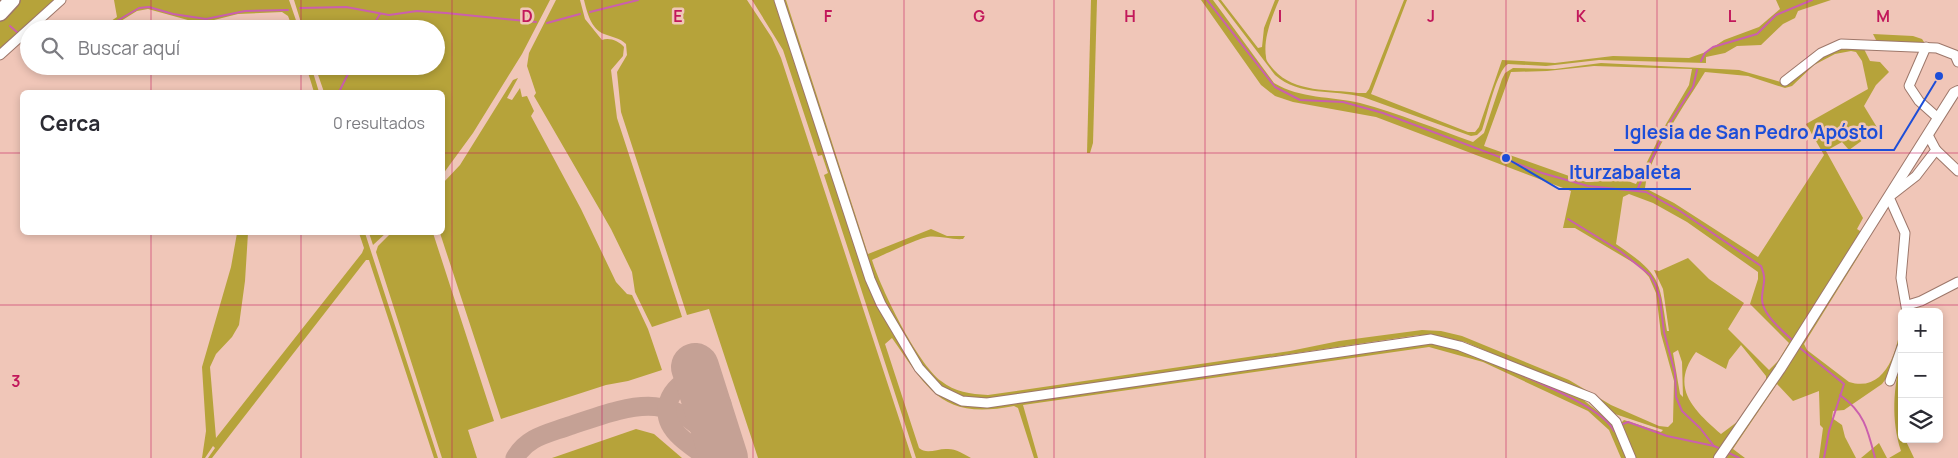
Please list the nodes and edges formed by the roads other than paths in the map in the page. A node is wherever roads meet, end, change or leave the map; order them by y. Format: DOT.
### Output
graph roads {
  1 [pos="12,0"];
  2 [pos="61,0"];
  3 [pos="779,0"];
  4 [pos="0,13"];
  5 [pos="39,20"];
  6 [pos="20,37"];
  7 [pos="1926,47"];
  8 [pos="0,55"];
  9 [pos="1958,62"];
  10 [pos="1785,81"];
  11 [pos="1958,91"];
  12 [pos="1938,118"];
  13 [pos="1928,135"];
  14 [pos="1936,150"];
  15 [pos="1958,171"];
  16 [pos="1889,197"];
  17 [pos="1958,282"];
  18 [pos="1907,308"];
  19 [pos="1900,353"];
  20 [pos="1890,381"];
  21 [pos="1631,458"];
  22 [pos="1719,458"];
  1 -- 4 [label="highway"];
  2 -- 5 [label="street"];
  3 -- 21 [label="street"];
  6 -- 8 [label="street"];
  7 -- 9 [label="street"];
  7 -- 10 [label="street"];
  7 -- 12 [label="street"];
  11 -- 12 [label="street"];
  12 -- 13 [label="street"];
  13 -- 14 [label="street"];
  13 -- 16 [label="street"];
  14 -- 15 [label="street"];
  14 -- 16 [label="street"];
  16 -- 18 [label="street"];
  16 -- 22 [label="street"];
  17 -- 18 [label="street"];
  19 -- 20 [label="street"];
}
